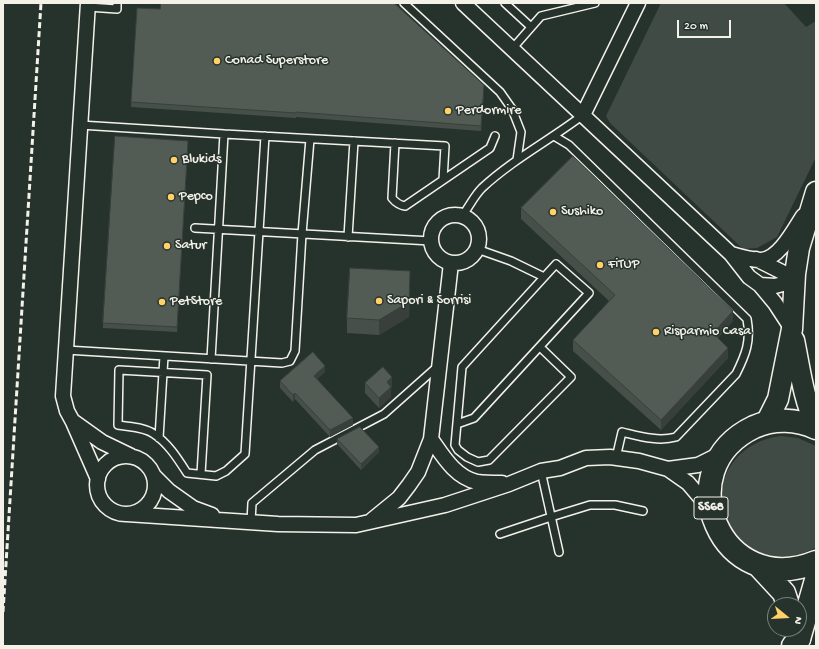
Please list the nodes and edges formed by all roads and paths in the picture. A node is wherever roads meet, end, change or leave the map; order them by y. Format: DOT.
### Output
graph roads {
  1 [pos="117,3"];
  2 [pos="404,3"];
  3 [pos="463,3"];
  4 [pos="505,3"];
  5 [pos="595,3"];
  6 [pos="638,3"];
  7 [pos="88,5"];
  8 [pos="531,27"];
  9 [pos="512,49"];
  10 [pos="583,115"];
  11 [pos="80,125"];
  12 [pos="224,134"];
  13 [pos="266,136"];
  14 [pos="496,136"];
  15 [pos="554,136"];
  16 [pos="310,139"];
  17 [pos="354,141"];
  18 [pos="395,143"];
  19 [pos="517,160"];
  20 [pos="443,180"];
  21 [pos="814,197"];
  22 [pos="462,216"];
  23 [pos="195,228"];
  24 [pos="218,230"];
  25 [pos="258,232"];
  26 [pos="302,234"];
  27 [pos="348,237"];
  28 [pos="431,241"];
  29 [pos="477,249"];
  30 [pos="731,254"];
  31 [pos="756,260"];
  32 [pos="451,263"];
  33 [pos="544,277"];
  34 [pos="794,281"];
  35 [pos="760,285"];
  36 [pos="792,329"];
  37 [pos="540,347"];
  38 [pos="66,350"];
  39 [pos="164,356"];
  40 [pos="211,359"];
  41 [pos="250,362"];
  42 [pos="440,364"];
  43 [pos="163,373"];
  44 [pos="73,422"];
  45 [pos="766,423"];
  46 [pos="457,424"];
  47 [pos="816,426"];
  48 [pos="159,438"];
  49 [pos="432,439"];
  50 [pos="724,452"];
  51 [pos="132,457"];
  52 [pos="616,458"];
  53 [pos="668,469"];
  54 [pos="541,471"];
  55 [pos="201,474"];
  56 [pos="154,476"];
  57 [pos="98,479"];
  58 [pos="509,484"];
  59 [pos="711,510"];
  60 [pos="643,511"];
  61 [pos="127,514"];
  62 [pos="551,517"];
  63 [pos="227,520"];
  64 [pos="370,521"];
  65 [pos="252,522"];
  66 [pos="500,534"];
  67 [pos="559,552"];
  68 [pos="816,562"];
  69 [pos="760,566"];
  70 [pos="816,580"];
  71 [pos="785,597"];
  72 [pos="797,640"];
  1 -- 7 [label="lane"];
  2 -- 19 [label="lane"];
  3 -- 9 [label="street"];
  4 -- 8 [label="lane"];
  5 -- 8 [label="lane"];
  6 -- 10 [label="street"];
  7 -- 11 [label="street"];
  8 -- 9 [label="lane"];
  9 -- 10 [label="street"];
  10 -- 15 [label="lane"];
  10 -- 30 [label="street"];
  11 -- 12 [label="lane"];
  11 -- 38 [label="street"];
  12 -- 13 [label="lane"];
  12 -- 24 [label="lane"];
  13 -- 16 [label="lane"];
  13 -- 25 [label="lane"];
  14 -- 20 [label="lane"];
  15 -- 19 [label="lane"];
  15 -- 52 [label="lane"];
  16 -- 17 [label="lane"];
  16 -- 26 [label="lane"];
  17 -- 18 [label="lane"];
  17 -- 27 [label="lane"];
  18 -- 20 [label="lane"];
  18 -- 20 [label="lane"];
  19 -- 22 [label="lane"];
  21 -- 31 [label="street"];
  21 -- 34 [label="main road, SS68"];
  22 -- 28 [label="street"];
  22 -- 29 [label="street"];
  23 -- 24 [label="lane"];
  24 -- 25 [label="lane"];
  24 -- 40 [label="lane"];
  25 -- 26 [label="lane"];
  25 -- 41 [label="lane"];
  26 -- 27 [label="lane"];
  26 -- 41 [label="lane"];
  27 -- 28 [label="lane"];
  28 -- 32 [label="street"];
  29 -- 32 [label="street"];
  29 -- 33 [label="lane"];
  30 -- 31 [label="street"];
  30 -- 35 [label="street"];
  31 -- 34 [label="street"];
  32 -- 42 [label="street"];
  33 -- 37 [label="lane"];
  33 -- 46 [label="lane"];
  34 -- 35 [label="street"];
  34 -- 36 [label="main road, SS68"];
  35 -- 36 [label="street"];
  36 -- 45 [label="main road, SS68"];
  36 -- 47 [label="main road, SS68"];
  37 -- 46 [label="lane"];
  37 -- 46 [label="lane"];
  38 -- 39 [label="lane"];
  38 -- 44 [label="street"];
  39 -- 40 [label="lane"];
  39 -- 43 [label="lane"];
  40 -- 41 [label="lane"];
  41 -- 55 [label="lane"];
  42 -- 49 [label="street"];
  42 -- 65 [label="lane"];
  43 -- 48 [label="lane"];
  43 -- 48 [label="lane"];
  43 -- 55 [label="lane"];
  44 -- 51 [label="street"];
  44 -- 57 [label="street"];
  45 -- 47 [label="main road, SS68"];
  45 -- 50 [label="main road, SS68"];
  48 -- 55 [label="lane"];
  49 -- 58 [label="street"];
  49 -- 64 [label="street"];
  50 -- 53 [label="street"];
  50 -- 59 [label="main road, SS68"];
  51 -- 56 [label="street"];
  51 -- 57 [label="street"];
  52 -- 53 [label="street"];
  52 -- 54 [label="street"];
  53 -- 59 [label="street"];
  54 -- 58 [label="street"];
  54 -- 62 [label="lane"];
  56 -- 61 [label="street"];
  56 -- 63 [label="street"];
  57 -- 61 [label="street"];
  58 -- 64 [label="street"];
  59 -- 69 [label="main road, SS68"];
  60 -- 62 [label="lane"];
  61 -- 63 [label="street"];
  62 -- 66 [label="lane"];
  62 -- 67 [label="lane"];
  63 -- 65 [label="street"];
  64 -- 65 [label="street"];
  68 -- 69 [label="main road, SS68"];
  69 -- 71 [label="main road, SS68"];
  70 -- 72 [label="main road"];
}
